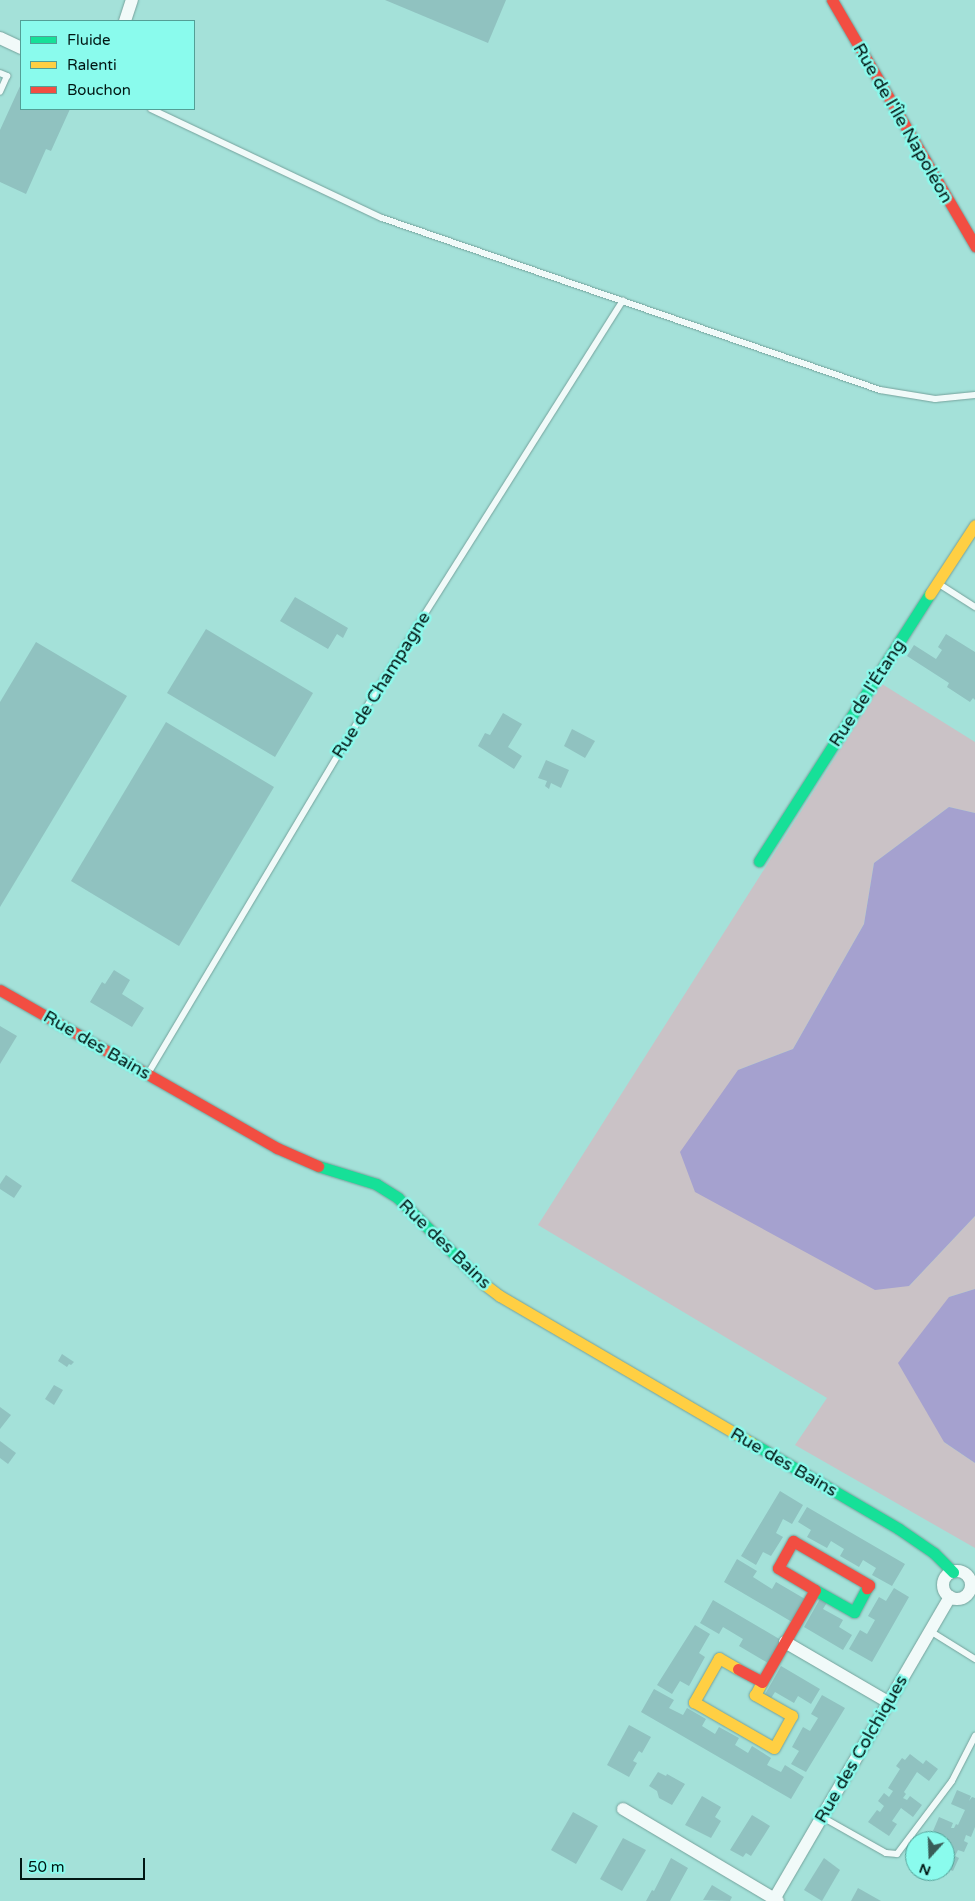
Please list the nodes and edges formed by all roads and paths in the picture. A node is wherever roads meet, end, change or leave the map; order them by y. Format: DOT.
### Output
graph roads {
  1 [pos="132,0"];
  2 [pos="832,0"];
  3 [pos="125,20"];
  4 [pos="0,38"];
  5 [pos="20,48"];
  6 [pos="0,73"];
  7 [pos="0,92"];
  8 [pos="153,110"];
  9 [pos="975,246"];
  10 [pos="623,301"];
  11 [pos="975,396"];
  12 [pos="975,525"];
  13 [pos="938,583"];
  14 [pos="975,607"];
  15 [pos="759,861"];
  16 [pos="0,990"];
  17 [pos="148,1074"];
  18 [pos="952,1572"];
  19 [pos="973,1584"];
  20 [pos="815,1590"];
  21 [pos="950,1597"];
  22 [pos="930,1631"];
  23 [pos="785,1642"];
  24 [pos="975,1659"];
  25 [pos="762,1682"];
  26 [pos="888,1702"];
  27 [pos="975,1736"];
  28 [pos="623,1809"];
  29 [pos="821,1816"];
  30 [pos="775,1900"];
  1 -- 3 [label="street"];
  2 -- 9 [label="street, Rue de l'Île Napoléon"];
  4 -- 5 [label="street"];
  6 -- 7 [label="lane"];
  8 -- 10 [label="lane"];
  10 -- 11 [label="lane"];
  10 -- 17 [label="lane, Rue de Champagne"];
  12 -- 13 [label="street, Rue de l'Étang"];
  13 -- 14 [label="lane"];
  13 -- 15 [label="street, Rue de l'Étang"];
  16 -- 17 [label="street, Rue des Bains"];
  17 -- 18 [label="street, Rue des Bains"];
  18 -- 19 [label="street"];
  18 -- 21 [label="street"];
  19 -- 21 [label="street"];
  20 -- 20 [label="street"];
  20 -- 23 [label="street"];
  21 -- 22 [label="street, Rue des Colchiques"];
  22 -- 24 [label="lane"];
  22 -- 26 [label="street, Rue des Colchiques"];
  23 -- 25 [label="street"];
  23 -- 26 [label="street"];
  25 -- 25 [label="street"];
  26 -- 29 [label="street, Rue des Colchiques"];
  27 -- 29 [label="lane"];
  28 -- 30 [label="street"];
  29 -- 30 [label="street, Rue des Colchiques"];
}
